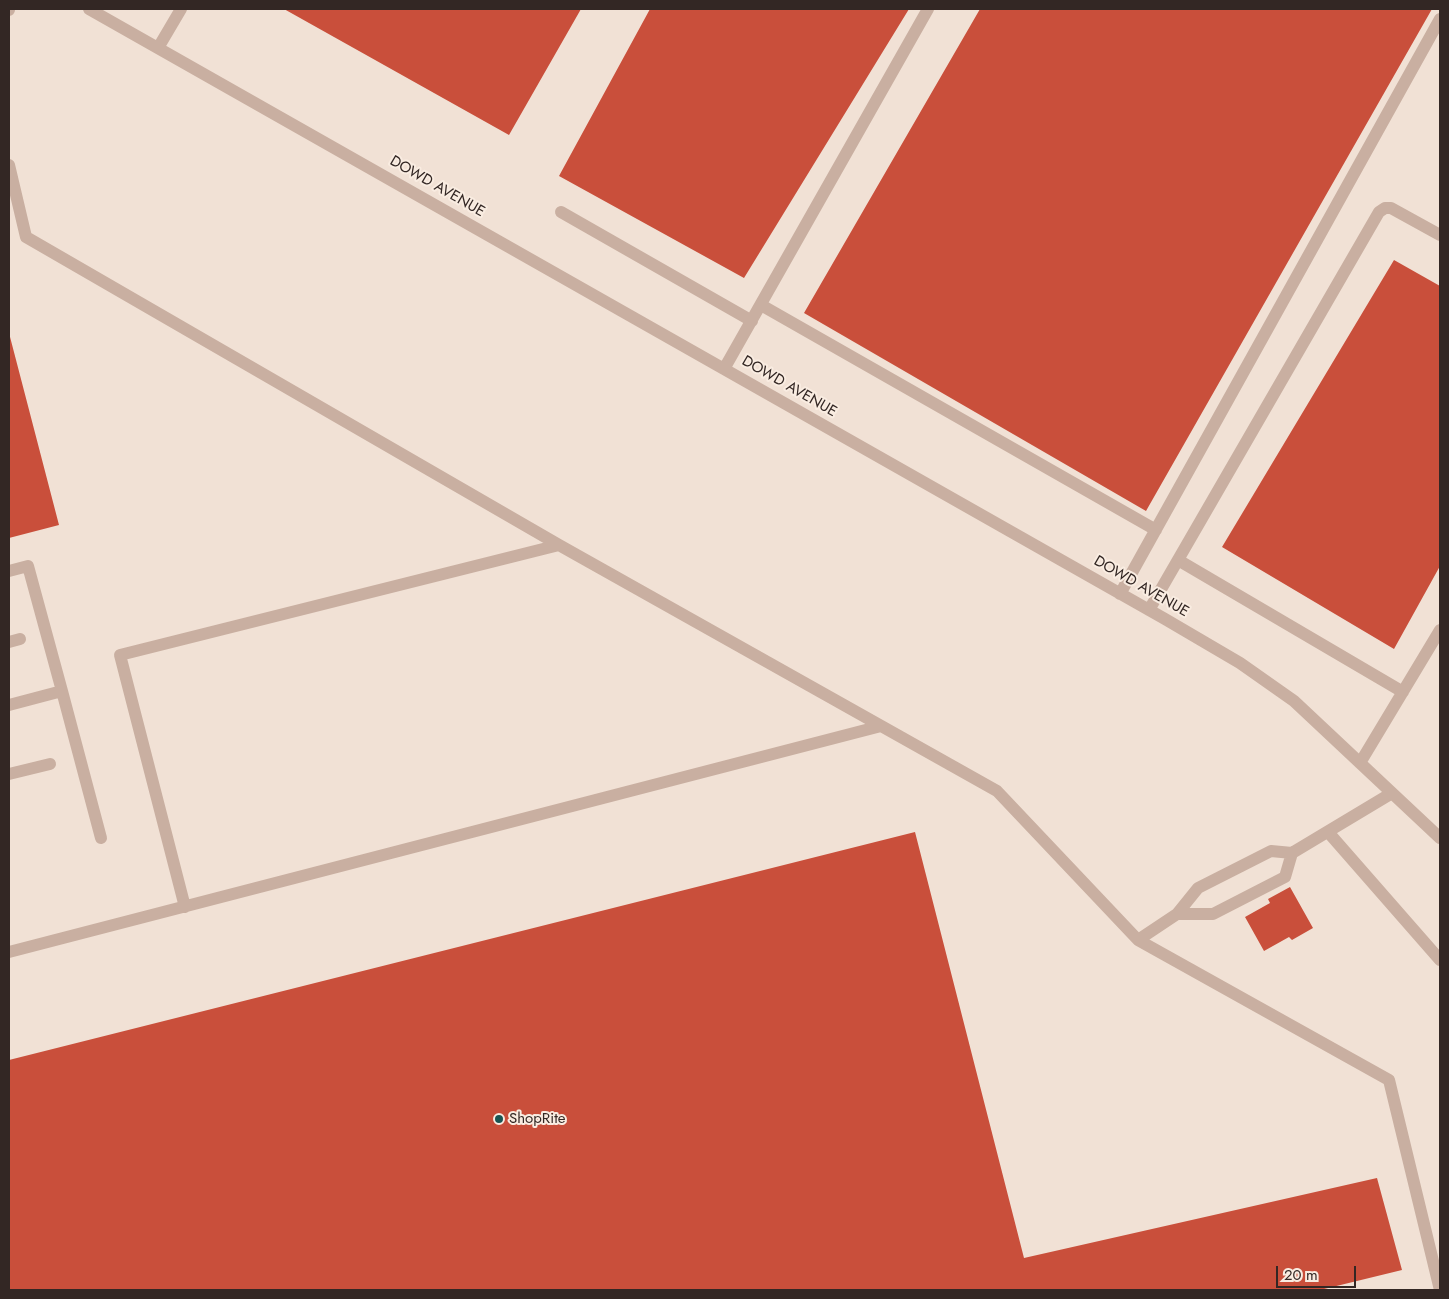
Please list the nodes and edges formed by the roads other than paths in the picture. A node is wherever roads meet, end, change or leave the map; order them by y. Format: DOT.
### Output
graph roads {
  1 [pos="89,9"];
  2 [pos="181,9"];
  3 [pos="928,9"];
  4 [pos="1440,19"];
  5 [pos="158,48"];
  6 [pos="9,165"];
  7 [pos="561,212"];
  8 [pos="1440,234"];
  9 [pos="761,305"];
  10 [pos="752,321"];
  11 [pos="724,369"];
  12 [pos="1156,530"];
  13 [pos="559,544"];
  14 [pos="1178,560"];
  15 [pos="9,571"];
  16 [pos="1120,594"];
  17 [pos="1149,610"];
  18 [pos="1440,630"];
  19 [pos="62,691"];
  20 [pos="1403,692"];
  21 [pos="9,705"];
  22 [pos="881,726"];
  23 [pos="1360,763"];
  24 [pos="50,764"];
  25 [pos="9,774"];
  26 [pos="1392,792"];
  27 [pos="1328,832"];
  28 [pos="101,838"];
  29 [pos="1440,838"];
  30 [pos="1292,853"];
  31 [pos="185,907"];
  32 [pos="1177,914"];
  33 [pos="1138,940"];
  34 [pos="9,952"];
  35 [pos="1440,960"];
  36 [pos="1440,1290"];
  1 -- 5 [label="street, DOWD AVENUE"];
  2 -- 5 [label="street"];
  3 -- 9 [label="street"];
  4 -- 12 [label="street"];
  5 -- 11 [label="street, DOWD AVENUE"];
  6 -- 13 [label="street"];
  7 -- 10 [label="street"];
  8 -- 14 [label="street"];
  9 -- 10 [label="street"];
  9 -- 12 [label="street"];
  10 -- 11 [label="street"];
  11 -- 16 [label="street, DOWD AVENUE"];
  12 -- 16 [label="street"];
  13 -- 22 [label="street"];
  13 -- 31 [label="street"];
  14 -- 17 [label="street"];
  14 -- 20 [label="street"];
  15 -- 19 [label="street"];
  16 -- 17 [label="street, DOWD AVENUE"];
  17 -- 23 [label="street, DOWD AVENUE"];
  18 -- 20 [label="street"];
  19 -- 21 [label="street"];
  19 -- 28 [label="street"];
  20 -- 23 [label="street"];
  22 -- 31 [label="street"];
  22 -- 33 [label="street"];
  23 -- 26 [label="street, DOWD AVENUE"];
  24 -- 25 [label="street"];
  26 -- 27 [label="street"];
  26 -- 29 [label="street, DOWD AVENUE"];
  27 -- 30 [label="street"];
  27 -- 35 [label="street"];
  30 -- 32 [label="street"];
  30 -- 32 [label="street"];
  31 -- 34 [label="street"];
  32 -- 33 [label="street"];
  33 -- 36 [label="street"];
}
